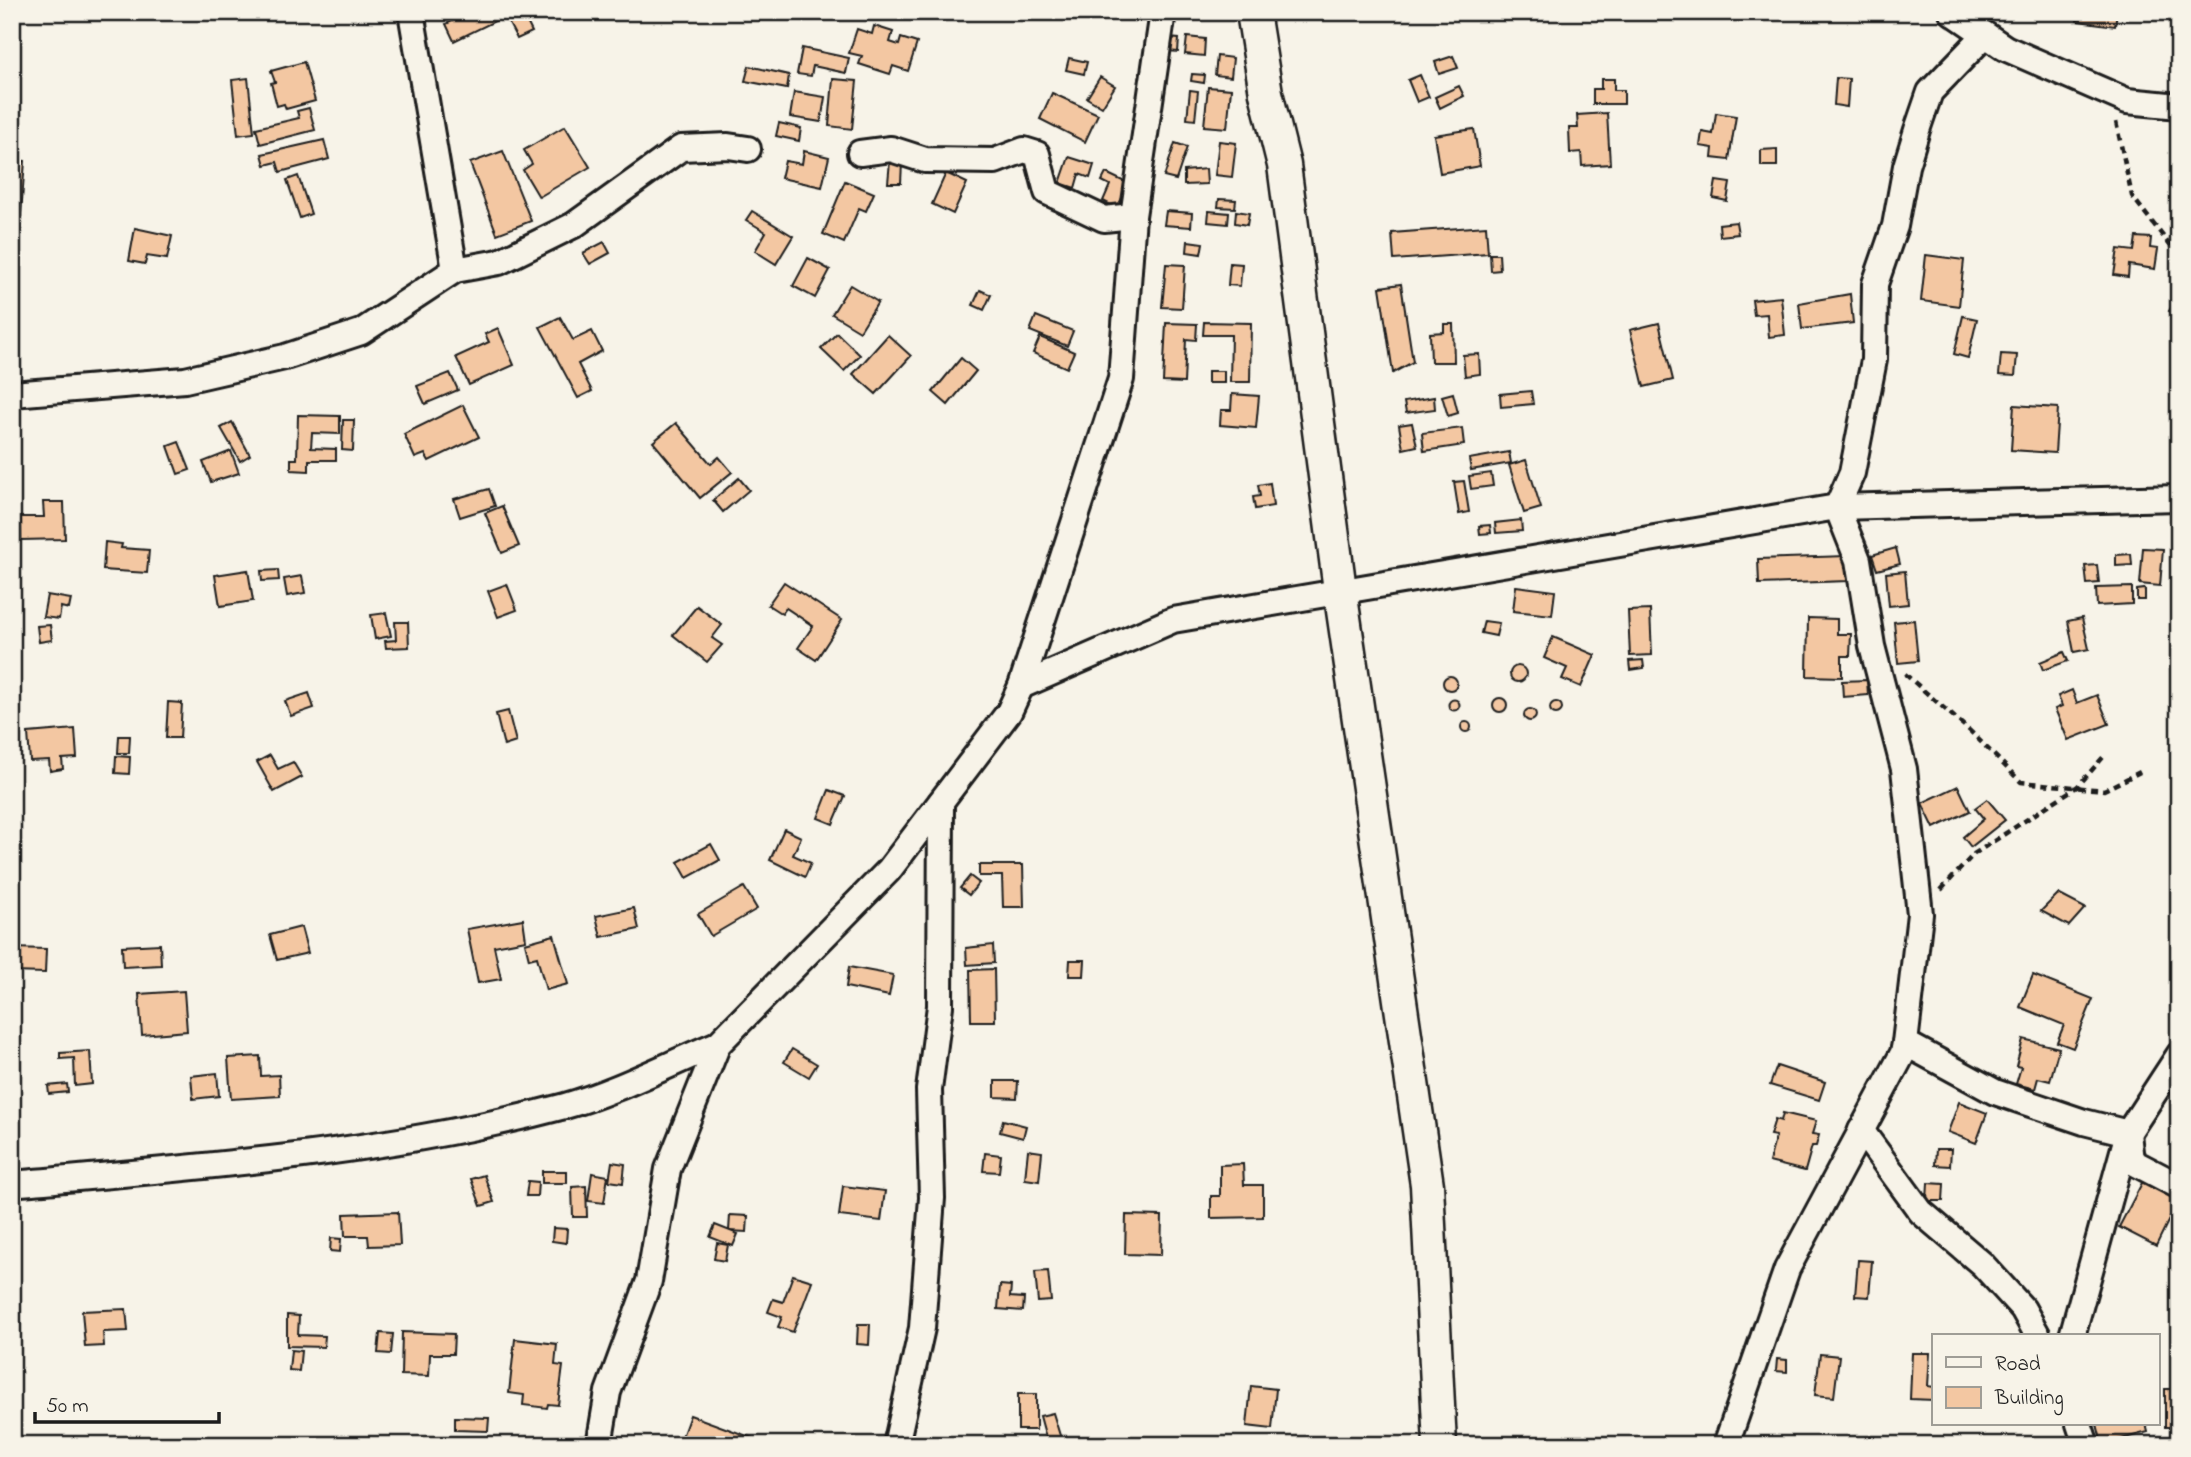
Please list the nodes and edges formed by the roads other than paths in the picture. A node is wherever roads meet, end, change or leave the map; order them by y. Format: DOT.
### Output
graph roads {
  1 [pos="411,12"];
  2 [pos="1163,12"];
  3 [pos="1253,12"];
  4 [pos="1952,12"];
  5 [pos="1984,35"];
  6 [pos="2179,106"];
  7 [pos="748,149"];
  8 [pos="860,153"];
  9 [pos="1133,216"];
  10 [pos="456,270"];
  11 [pos="12,394"];
  12 [pos="2179,498"];
  13 [pos="1837,507"];
  14 [pos="1340,590"];
  15 [pos="1021,686"];
  16 [pos="941,802"];
  17 [pos="1905,1043"];
  18 [pos="718,1044"];
  19 [pos="2179,1055"];
  20 [pos="1861,1130"];
  21 [pos="2128,1133"];
  22 [pos="12,1184"];
  23 [pos="2179,1186"];
  24 [pos="2037,1334"];
  25 [pos="2073,1334"];
  26 [pos="2080,1426"];
  27 [pos="599,1445"];
  28 [pos="896,1445"];
  29 [pos="1440,1445"];
  30 [pos="1726,1445"];
  31 [pos="2086,1445"];
  1 -- 10 [label="street"];
  2 -- 9 [label="street"];
  3 -- 14 [label="street"];
  4 -- 5 [label="street"];
  5 -- 6 [label="street"];
  5 -- 13 [label="street"];
  7 -- 10 [label="street"];
  8 -- 9 [label="street"];
  9 -- 15 [label="street"];
  10 -- 11 [label="street"];
  12 -- 13 [label="street"];
  13 -- 14 [label="street"];
  13 -- 17 [label="street"];
  14 -- 15 [label="street"];
  14 -- 29 [label="street"];
  15 -- 16 [label="street"];
  16 -- 18 [label="street"];
  16 -- 28 [label="street"];
  17 -- 20 [label="street"];
  17 -- 21 [label="street"];
  18 -- 22 [label="street"];
  18 -- 27 [label="street"];
  19 -- 21 [label="street"];
  20 -- 24 [label="street"];
  20 -- 30 [label="street"];
  21 -- 23 [label="street"];
  21 -- 25 [label="street"];
  26 -- 31 [label="street"];
}
